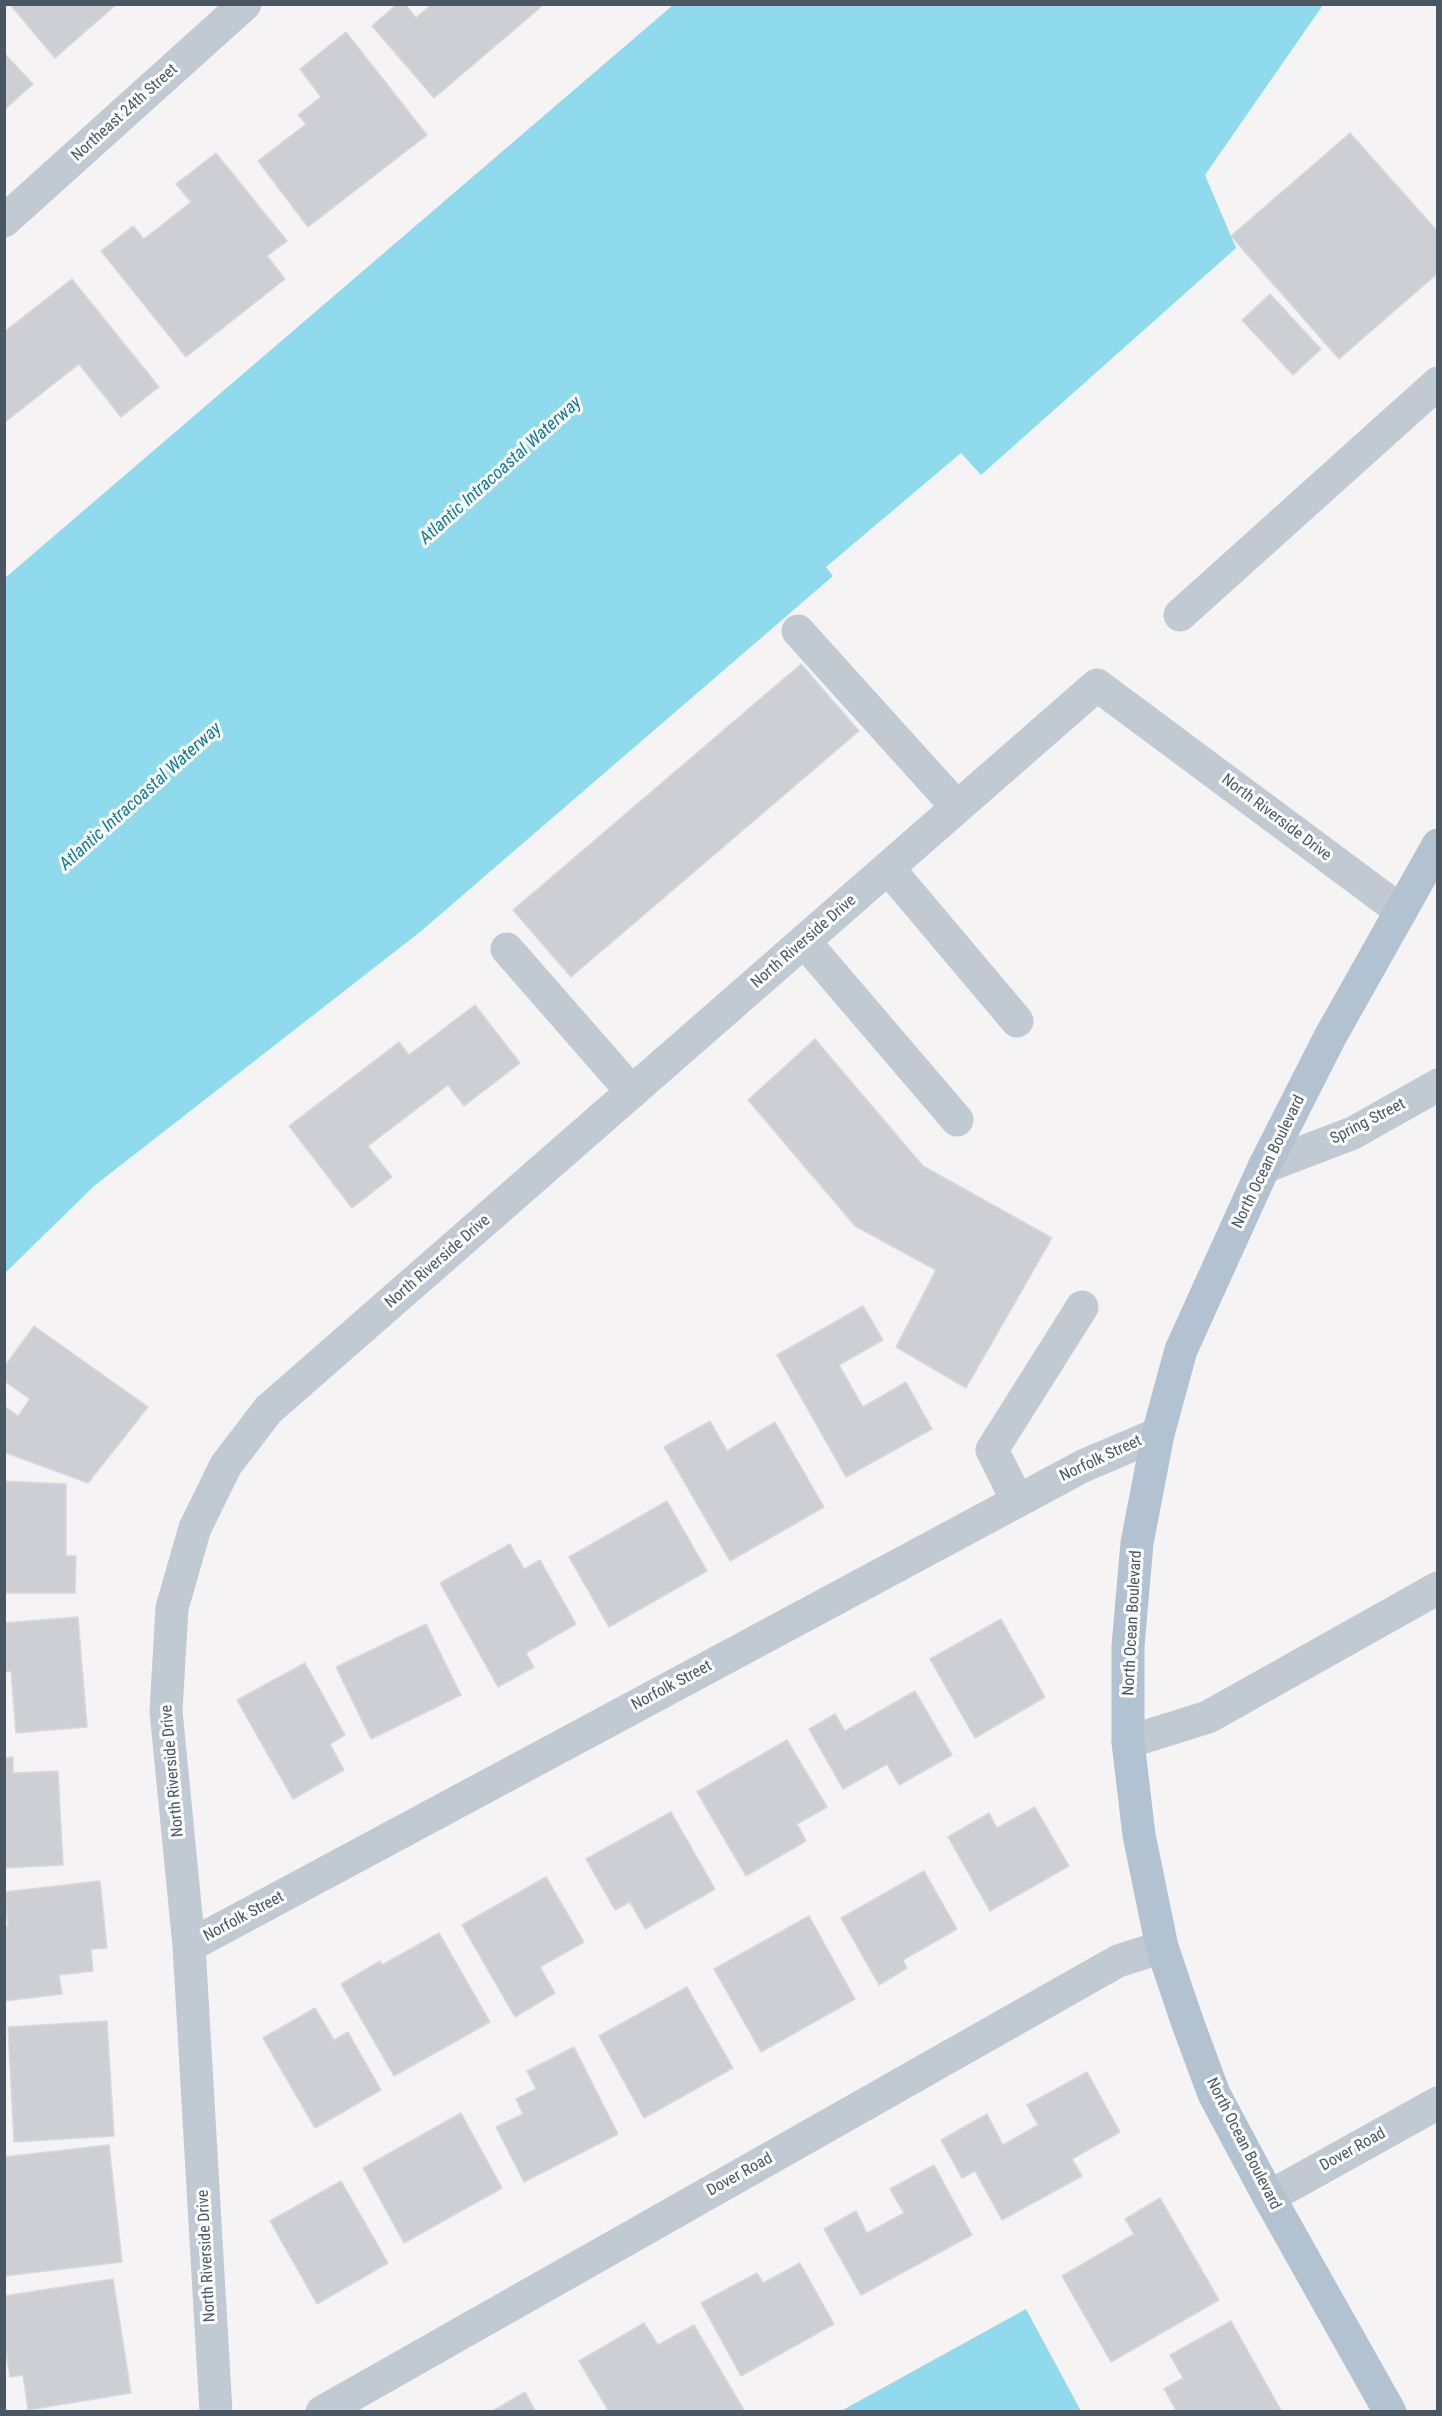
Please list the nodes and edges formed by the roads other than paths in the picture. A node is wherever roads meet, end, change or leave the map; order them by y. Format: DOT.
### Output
graph roads {
  1 [pos="245,4"];
  2 [pos="4,221"];
  3 [pos="1437,382"];
  4 [pos="1180,615"];
  5 [pos="798,630"];
  6 [pos="957,807"];
  7 [pos="1437,845"];
  8 [pos="888,868"];
  9 [pos="1401,911"];
  10 [pos="804,941"];
  11 [pos="507,949"];
  12 [pos="1017,1021"];
  13 [pos="1437,1085"];
  14 [pos="632,1092"];
  15 [pos="957,1120"];
  16 [pos="1264,1167"];
  17 [pos="1082,1306"];
  18 [pos="1158,1434"];
  19 [pos="1017,1500"];
  20 [pos="1437,1588"];
  21 [pos="1128,1742"];
  22 [pos="189,1946"];
  23 [pos="1162,1947"];
  24 [pos="1437,2103"];
  25 [pos="1269,2197"];
  26 [pos="216,2412"];
  27 [pos="322,2412"];
  28 [pos="1390,2412"];
  1 -- 2 [label="street, Northeast 24th Street"];
  3 -- 4 [label="street"];
  5 -- 6 [label="street"];
  6 -- 8 [label="street, North Riverside Drive"];
  6 -- 9 [label="street, North Riverside Drive"];
  7 -- 9 [label="main road, North Ocean Boulevard"];
  8 -- 10 [label="street, North Riverside Drive"];
  8 -- 12 [label="street"];
  9 -- 16 [label="main road, North Ocean Boulevard"];
  10 -- 14 [label="street, North Riverside Drive"];
  10 -- 15 [label="street"];
  11 -- 14 [label="street"];
  13 -- 16 [label="street, Spring Street"];
  14 -- 22 [label="street, North Riverside Drive"];
  16 -- 18 [label="main road, North Ocean Boulevard"];
  17 -- 19 [label="street"];
  18 -- 19 [label="street, Norfolk Street"];
  18 -- 21 [label="main road, North Ocean Boulevard"];
  19 -- 22 [label="street, Norfolk Street"];
  20 -- 21 [label="street"];
  21 -- 23 [label="main road, North Ocean Boulevard"];
  22 -- 26 [label="street, North Riverside Drive"];
  23 -- 25 [label="main road, North Ocean Boulevard"];
  23 -- 27 [label="street, Dover Road"];
  24 -- 25 [label="street, Dover Road"];
  25 -- 28 [label="main road, North Ocean Boulevard"];
}
